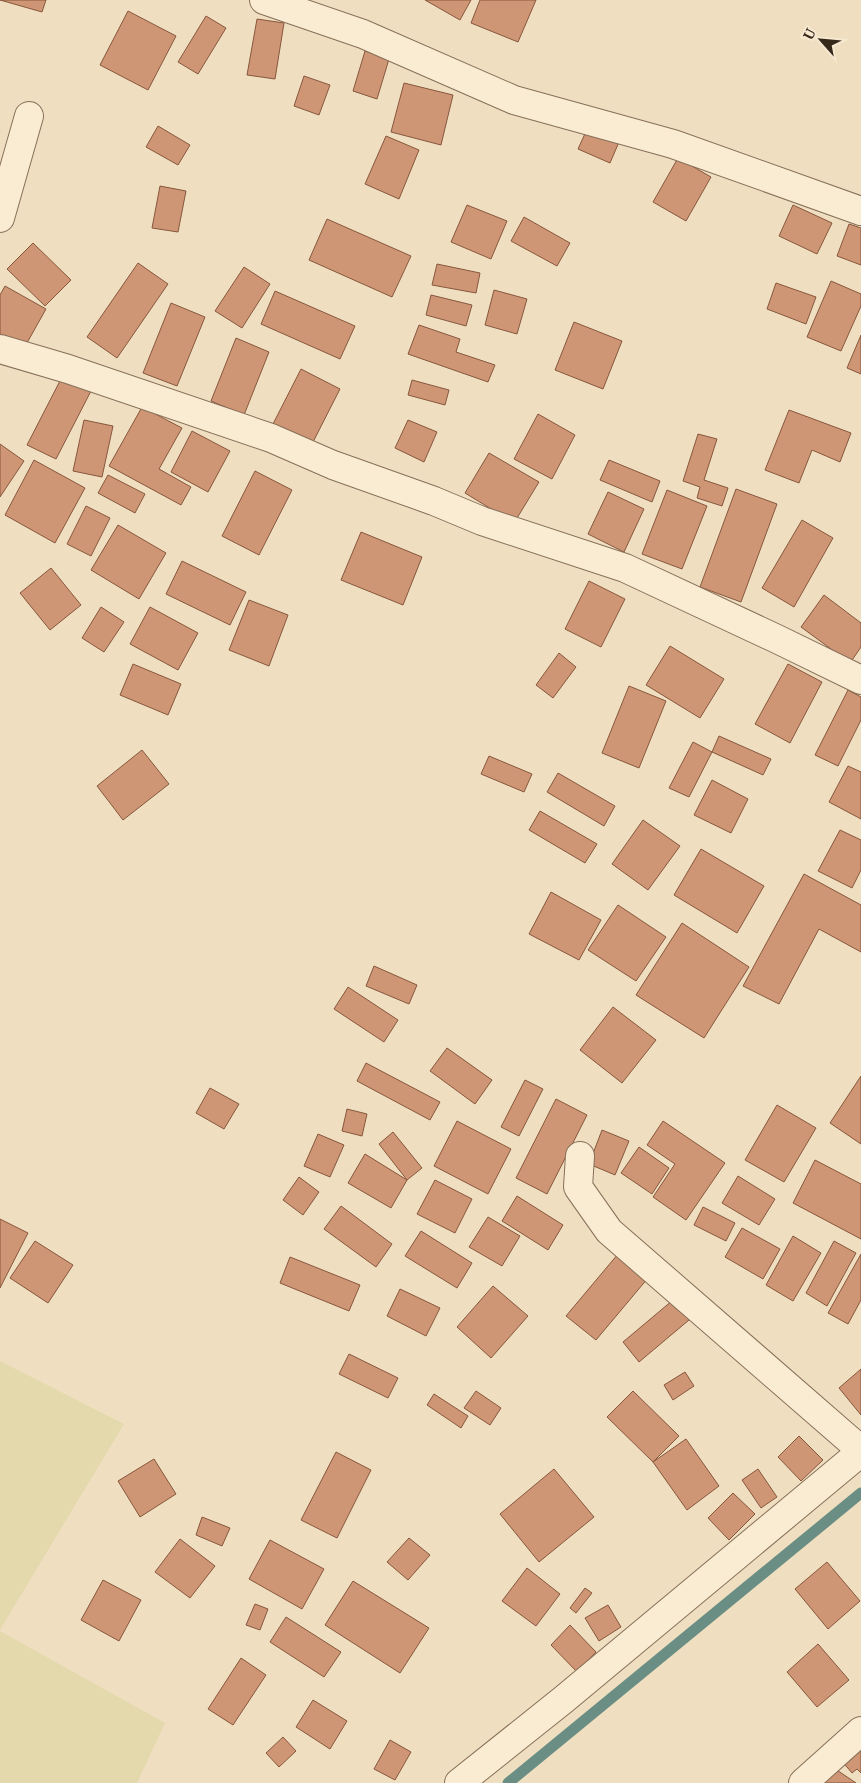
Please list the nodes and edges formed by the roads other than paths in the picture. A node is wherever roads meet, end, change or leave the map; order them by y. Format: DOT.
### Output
graph roads {
  1 [pos="264,0"];
  2 [pos="29,116"];
  3 [pos="861,210"];
  4 [pos="0,218"];
  5 [pos="0,349"];
  6 [pos="861,680"];
  7 [pos="580,1156"];
  8 [pos="861,1451"];
  9 [pos="861,1731"];
  10 [pos="459,1783"];
  11 [pos="803,1783"];
  1 -- 3 [label="street"];
  2 -- 4 [label="street"];
  5 -- 6 [label="street"];
  7 -- 8 [label="street"];
  8 -- 10 [label="street"];
  9 -- 11 [label="street"];
}
